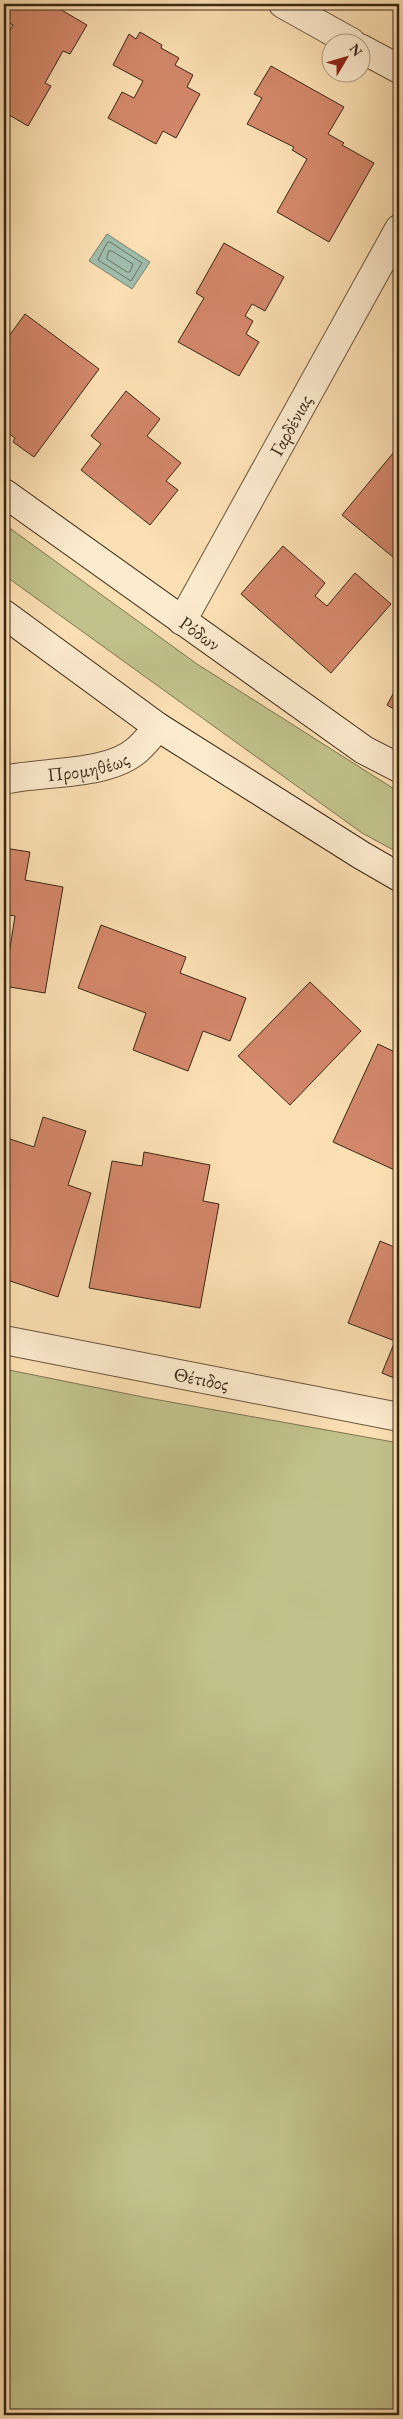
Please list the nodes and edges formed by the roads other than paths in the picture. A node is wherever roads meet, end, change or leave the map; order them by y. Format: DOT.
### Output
graph roads {
  1 [pos="283,4"];
  2 [pos="333,32"];
  3 [pos="370,54"];
  4 [pos="399,70"];
  5 [pos="399,229"];
  6 [pos="4,494"];
  7 [pos="4,614"];
  8 [pos="182,621"];
  9 [pos="158,727"];
  10 [pos="399,768"];
  11 [pos="4,780"];
  12 [pos="399,876"];
  13 [pos="4,1340"];
  14 [pos="399,1417"];
  1 -- 2 [label="street"];
  3 -- 4 [label="street"];
  5 -- 8 [label="street, Γαρδένιας"];
  6 -- 8 [label="street, Ρόδων"];
  7 -- 9 [label="street"];
  8 -- 10 [label="street, Ρόδων"];
  9 -- 11 [label="street, Προμηθέως"];
  9 -- 12 [label="street"];
  13 -- 14 [label="street, Θέτιδος"];
}
